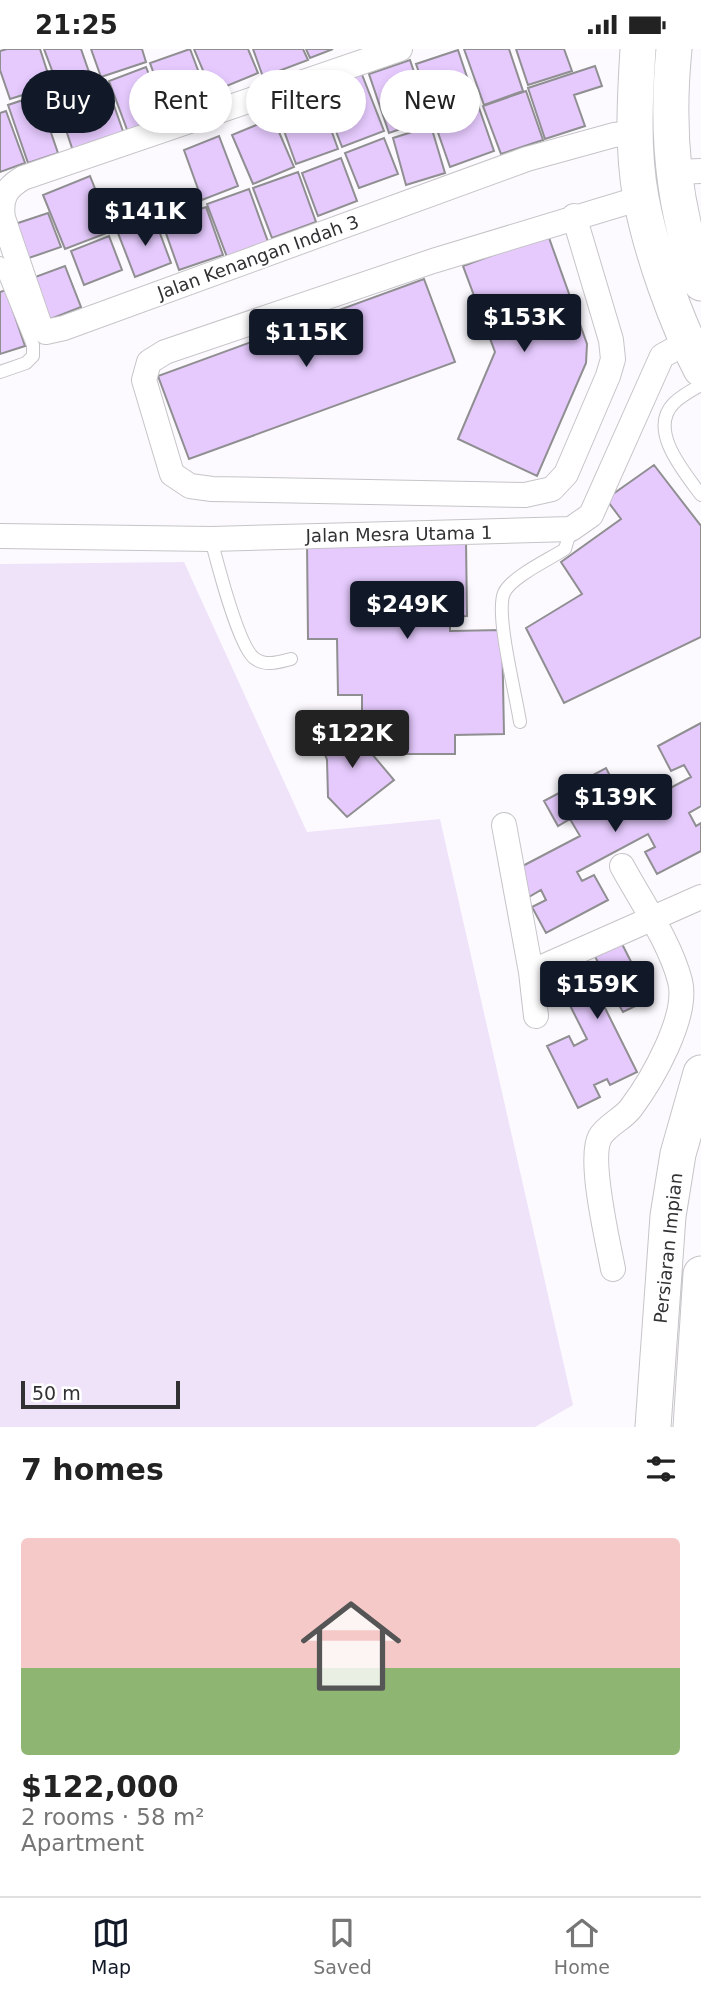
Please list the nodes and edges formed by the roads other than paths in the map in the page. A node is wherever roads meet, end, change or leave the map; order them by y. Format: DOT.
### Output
graph roads {
  1 [pos="400,49"];
  2 [pos="638,49"];
  3 [pos="674,49"];
  4 [pos="635,133"];
  5 [pos="687,172"];
  6 [pos="641,198"];
  7 [pos="574,216"];
  8 [pos="0,263"];
  9 [pos="701,283"];
  10 [pos="694,356"];
  11 [pos="0,372"];
  12 [pos="701,385"];
  13 [pos="701,495"];
  14 [pos="571,529"];
  15 [pos="0,536"];
  16 [pos="211,539"];
  17 [pos="291,659"];
  18 [pos="520,722"];
  19 [pos="504,825"];
  20 [pos="622,866"];
  21 [pos="701,897"];
  22 [pos="651,919"];
  23 [pos="531,972"];
  24 [pos="536,1016"];
  25 [pos="701,1073"];
  26 [pos="613,1269"];
  27 [pos="701,1274"];
  28 [pos="698,1356"];
  29 [pos="653,1427"];
  30 [pos="691,1427"];
  1 -- 4 [label="street, Jalan Kenangan Indah 3"];
  2 -- 4 [label="street"];
  3 -- 5 [label="street"];
  4 -- 6 [label="street"];
  5 -- 9 [label="street"];
  6 -- 7 [label="street"];
  6 -- 10 [label="street"];
  7 -- 7 [label="street"];
  8 -- 11 [label="lane"];
  10 -- 14 [label="street"];
  12 -- 13 [label="lane"];
  14 -- 16 [label="street, Jalan Mesra Utama 1"];
  14 -- 18 [label="lane"];
  15 -- 16 [label="street, Jalan Mesra Utama 1"];
  16 -- 17 [label="lane"];
  19 -- 23 [label="street"];
  20 -- 22 [label="street"];
  21 -- 22 [label="street"];
  22 -- 23 [label="street"];
  22 -- 26 [label="street"];
  23 -- 24 [label="street"];
  25 -- 29 [label="street, Persiaran Impian"];
  27 -- 28 [label="street, Persiaran Impian"];
  28 -- 30 [label="street, Persiaran Impian"];
}
